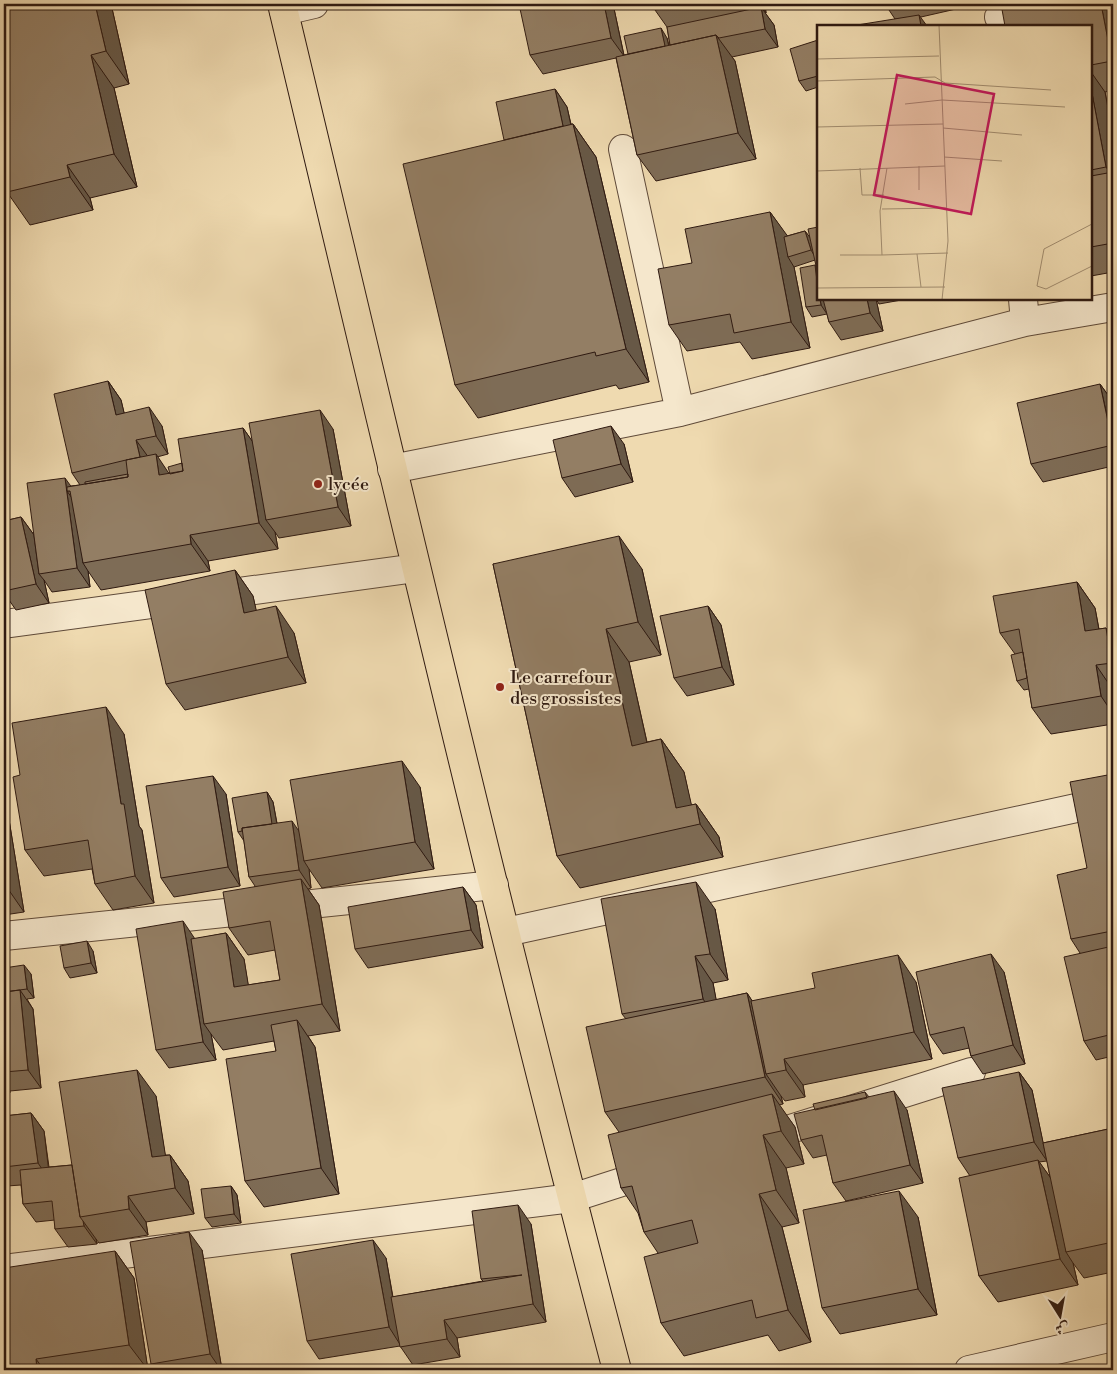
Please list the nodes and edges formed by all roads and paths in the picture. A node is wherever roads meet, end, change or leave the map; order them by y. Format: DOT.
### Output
graph roads {
  1 [pos="314,4"];
  2 [pos="1069,4"];
  3 [pos="283,7"];
  4 [pos="999,16"];
  5 [pos="623,149"];
  6 [pos="1113,307"];
  7 [pos="1024,310"];
  8 [pos="680,412"];
  9 [pos="392,469"];
  10 [pos="416,568"];
  11 [pos="4,624"];
  12 [pos="1113,800"];
  13 [pos="494,885"];
  14 [pos="506,932"];
  15 [pos="4,936"];
  16 [pos="971,1072"];
  17 [pos="733,1147"];
  18 [pos="676,1165"];
  19 [pos="572,1198"];
  20 [pos="4,1269"];
  21 [pos="1113,1337"];
  22 [pos="617,1370"];
  23 [pos="969,1370"];
  1 -- 3 [label="street"];
  2 -- 4 [label="street"];
  3 -- 9 [label="main road"];
  5 -- 8 [label="street"];
  6 -- 7 [label="street"];
  7 -- 8 [label="street"];
  8 -- 9 [label="street"];
  9 -- 10 [label="main road"];
  10 -- 11 [label="street"];
  10 -- 13 [label="main road"];
  12 -- 14 [label="street"];
  13 -- 14 [label="main road"];
  13 -- 15 [label="street"];
  14 -- 19 [label="main road"];
  16 -- 17 [label="street"];
  18 -- 19 [label="street"];
  19 -- 20 [label="street"];
  19 -- 22 [label="main road"];
  21 -- 23 [label="street"];
}
